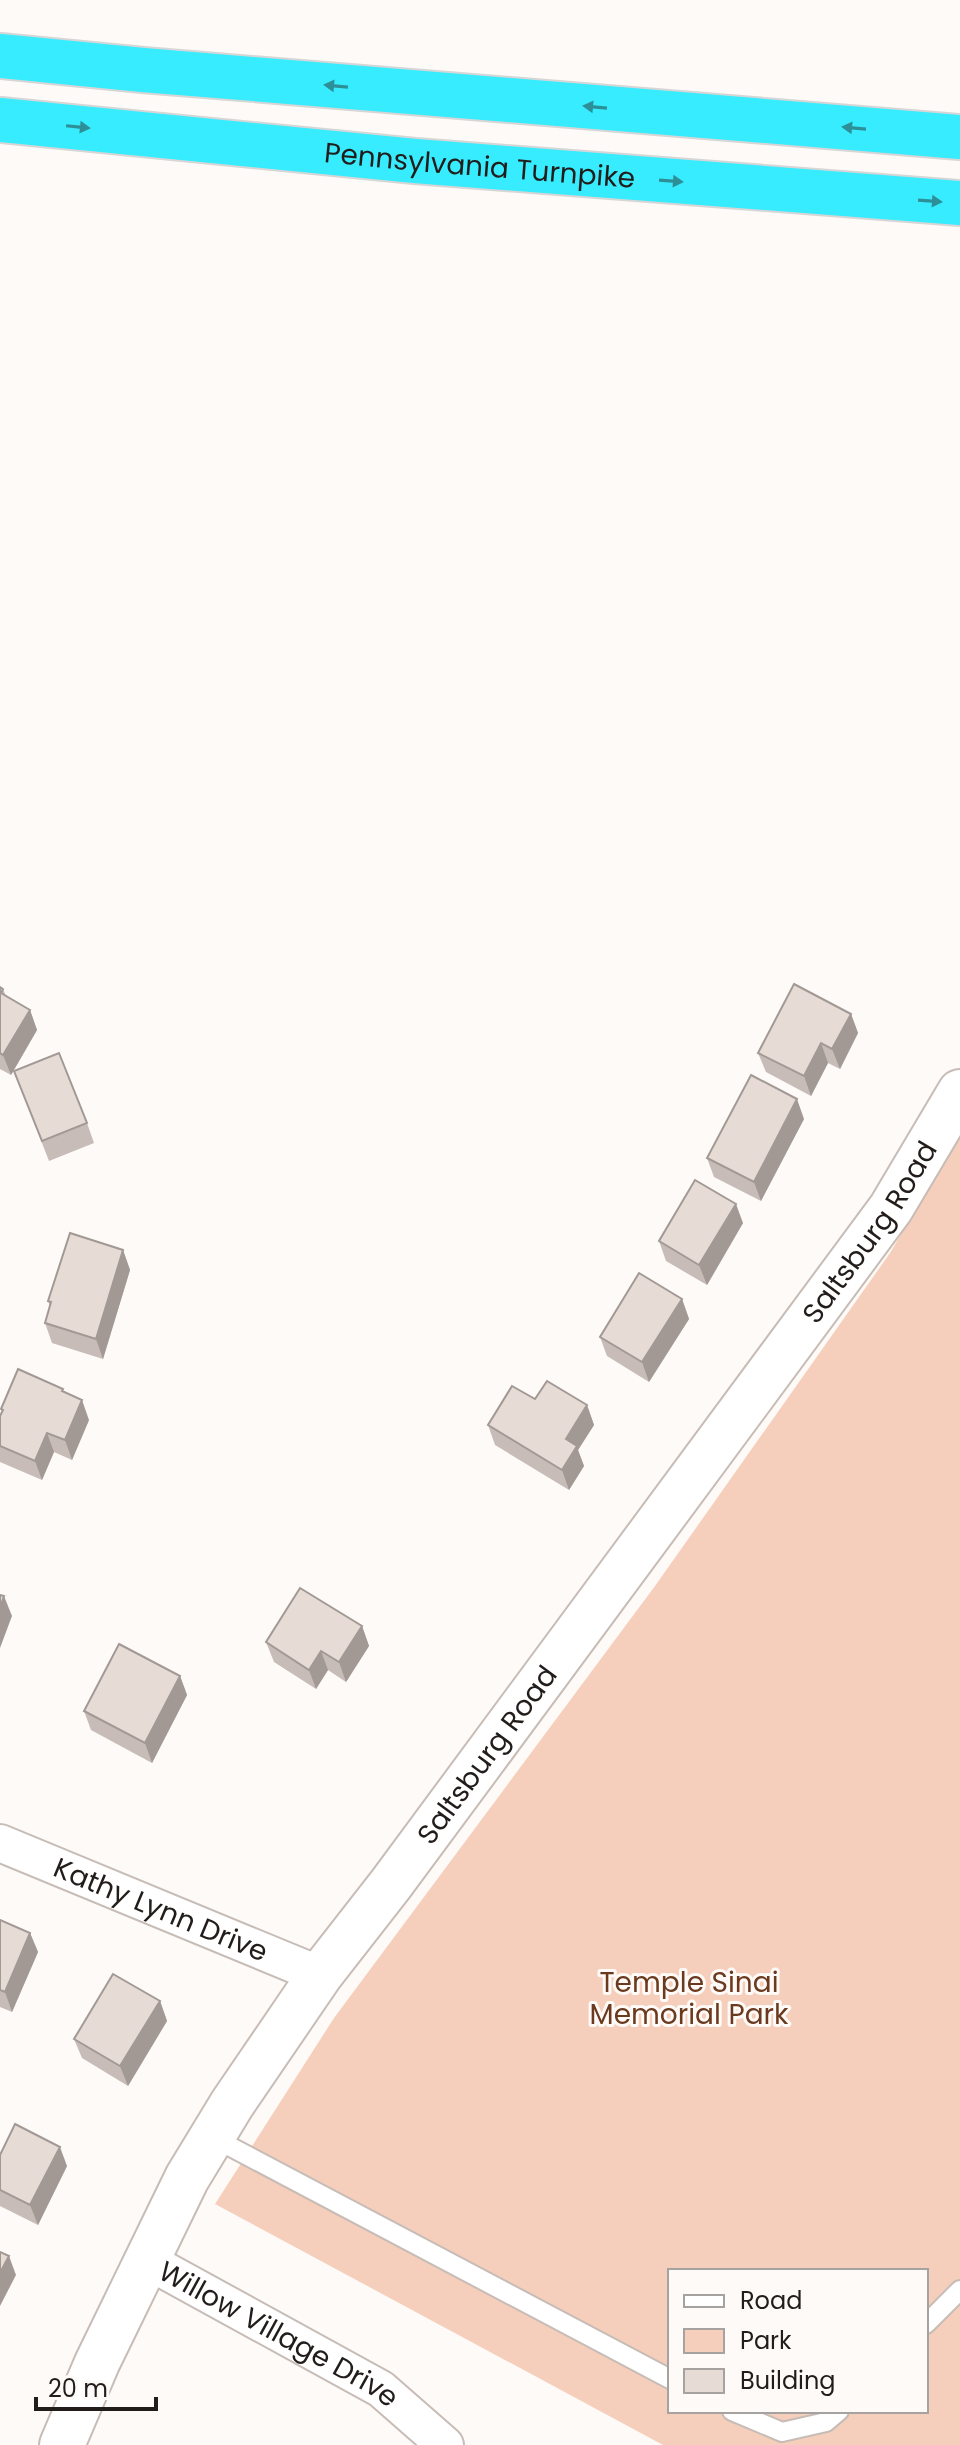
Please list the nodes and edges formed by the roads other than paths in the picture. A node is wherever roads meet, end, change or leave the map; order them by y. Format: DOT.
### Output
graph roads {
  1 [pos="0,56"];
  2 [pos="0,120"];
  3 [pos="960,137"];
  4 [pos="960,203"];
  5 [pos="960,1092"];
  6 [pos="0,1843"];
  7 [pos="320,1975"];
  8 [pos="212,2137"];
  9 [pos="146,2260"];
  10 [pos="960,2290"];
  11 [pos="928,2322"];
  12 [pos="668,2378"];
  13 [pos="737,2413"];
  14 [pos="837,2413"];
  15 [pos="62,2445"];
  16 [pos="445,2445"];
  3 -- 1 [label="highway, one-way"];
  2 -- 4 [label="highway, Pennsylvania Turnpike, one-way"];
  5 -- 7 [label="main road, Saltsburg Road"];
  6 -- 7 [label="street, Kathy Lynn Drive"];
  7 -- 8 [label="main road, Saltsburg Road"];
  8 -- 9 [label="main road, Saltsburg Road"];
  8 -- 12 [label="lane"];
  9 -- 15 [label="main road, Saltsburg Road"];
  9 -- 16 [label="street, Willow Village Drive"];
  10 -- 11 [label="lane"];
  13 -- 14 [label="lane"];
}
